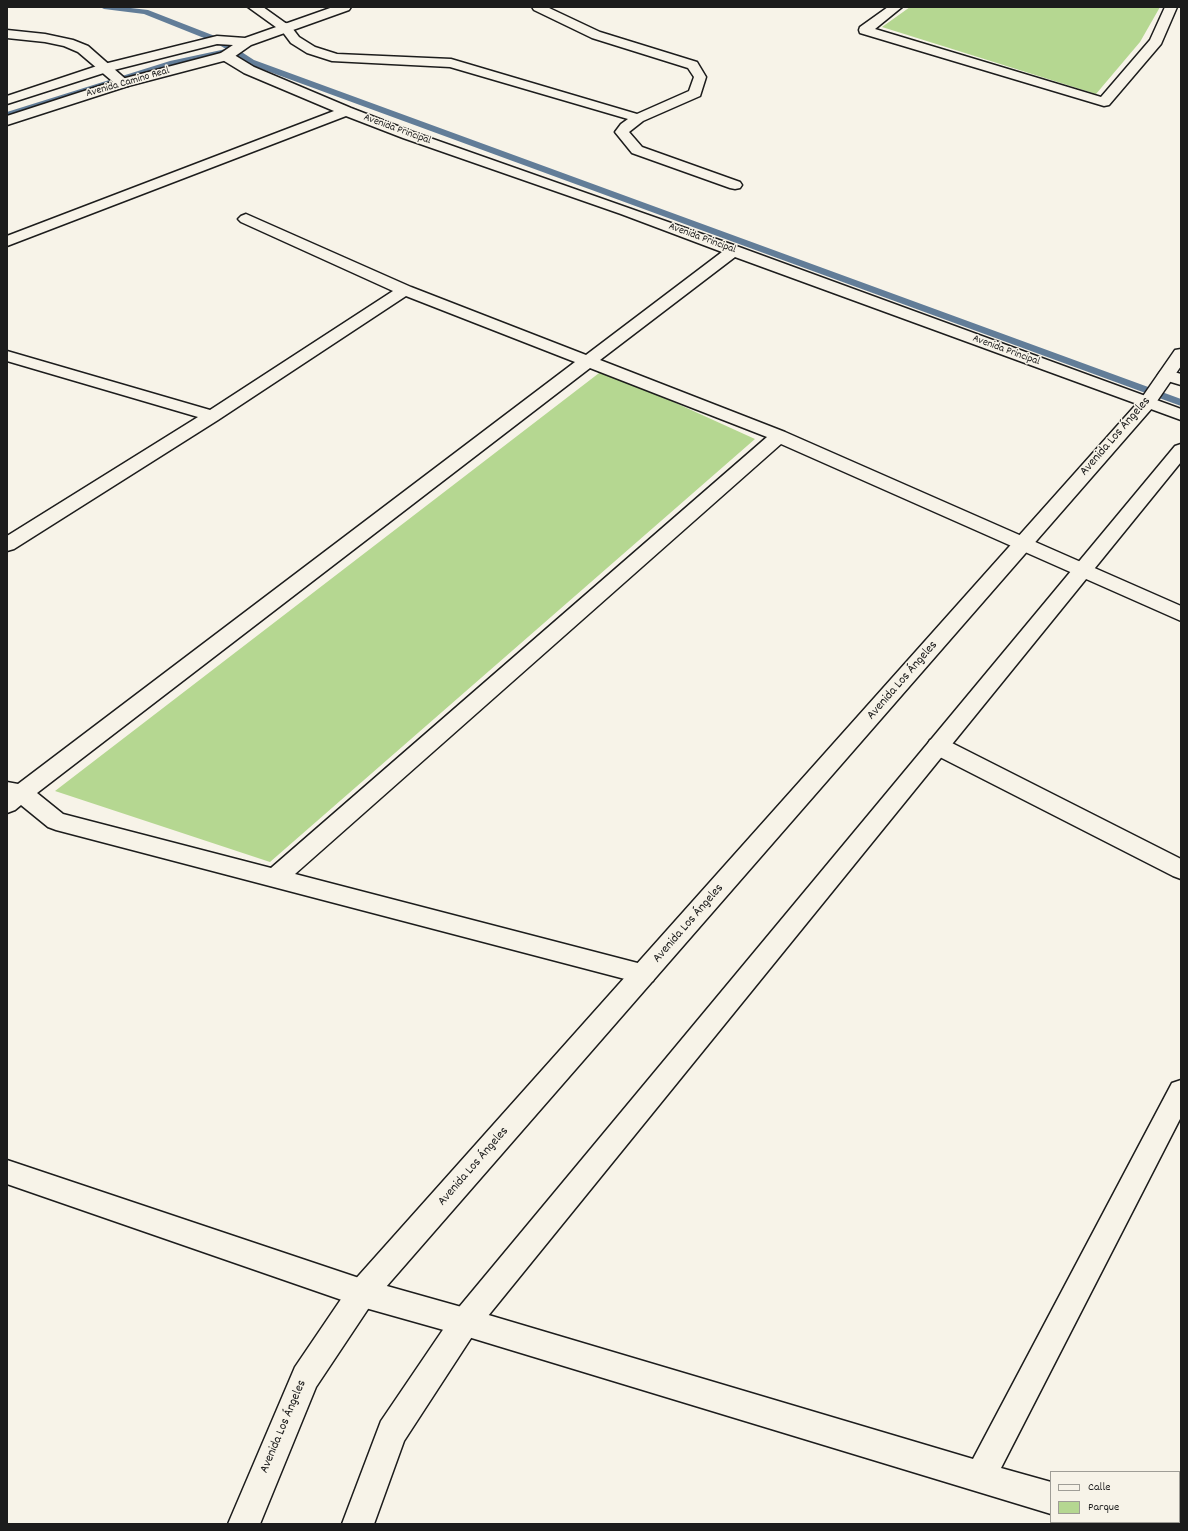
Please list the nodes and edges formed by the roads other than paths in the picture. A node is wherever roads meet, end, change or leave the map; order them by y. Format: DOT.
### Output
graph roads {
  1 [pos="254,7"];
  2 [pos="345,7"];
  3 [pos="538,7"];
  4 [pos="896,7"];
  5 [pos="1171,7"];
  6 [pos="285,27"];
  7 [pos="7,34"];
  8 [pos="246,42"];
  9 [pos="226,56"];
  10 [pos="105,68"];
  11 [pos="123,83"];
  12 [pos="7,100"];
  13 [pos="346,111"];
  14 [pos="638,118"];
  15 [pos="7,121"];
  16 [pos="735,185"];
  17 [pos="246,219"];
  18 [pos="7,241"];
  19 [pos="734,250"];
  20 [pos="405,290"];
  21 [pos="1181,354"];
  22 [pos="7,356"];
  23 [pos="588,362"];
  24 [pos="1174,378"];
  25 [pos="1147,403"];
  26 [pos="1181,415"];
  27 [pos="212,416"];
  28 [pos="779,436"];
  29 [pos="1181,450"];
  30 [pos="1024,544"];
  31 [pos="7,545"];
  32 [pos="1082,571"];
  33 [pos="1181,614"];
  34 [pos="938,746"];
  35 [pos="12,796"];
  36 [pos="1181,870"];
  37 [pos="275,878"];
  38 [pos="644,974"];
  39 [pos="1181,1091"];
  40 [pos="7,1172"];
  41 [pos="362,1293"];
  42 [pos="465,1322"];
  43 [pos="980,1477"];
  44 [pos="1050,1498"];
  45 [pos="244,1524"];
  46 [pos="358,1524"];
  1 -- 6 [label="street"];
  2 -- 6 [label="street, Avenida Camino Real"];
  3 -- 14 [label="lane"];
  4 -- 5 [label="street"];
  6 -- 8 [label="street, Avenida Camino Real"];
  6 -- 14 [label="lane"];
  7 -- 10 [label="street"];
  8 -- 9 [label="street, Avenida Camino Real"];
  8 -- 10 [label="street, Avenida Camino Real"];
  9 -- 11 [label="street, Avenida Camino Real"];
  9 -- 13 [label="street, Avenida Principal"];
  10 -- 11 [label="street"];
  10 -- 12 [label="street, Avenida Camino Real"];
  11 -- 15 [label="street, Avenida Camino Real"];
  13 -- 18 [label="street"];
  13 -- 19 [label="street, Avenida Principal"];
  14 -- 16 [label="lane"];
  17 -- 20 [label="street"];
  19 -- 23 [label="street"];
  19 -- 25 [label="street, Avenida Principal"];
  20 -- 23 [label="street"];
  20 -- 27 [label="street"];
  21 -- 24 [label="street, Avenida Los Ángeles"];
  22 -- 27 [label="street"];
  23 -- 28 [label="street"];
  23 -- 35 [label="street"];
  24 -- 25 [label="street, Avenida Los Ángeles"];
  25 -- 26 [label="street, Avenida Principal"];
  25 -- 30 [label="street, Avenida Los Ángeles"];
  27 -- 31 [label="street"];
  28 -- 30 [label="street"];
  28 -- 37 [label="street"];
  29 -- 32 [label="street"];
  30 -- 32 [label="street"];
  30 -- 38 [label="street, Avenida Los Ángeles"];
  32 -- 33 [label="street"];
  32 -- 34 [label="street"];
  34 -- 36 [label="street"];
  34 -- 42 [label="street"];
  35 -- 37 [label="street"];
  37 -- 38 [label="street"];
  38 -- 41 [label="street, Avenida Los Ángeles"];
  39 -- 43 [label="street"];
  40 -- 41 [label="street"];
  41 -- 42 [label="street"];
  41 -- 45 [label="street, Avenida Los Ángeles"];
  42 -- 43 [label="street"];
  42 -- 46 [label="street"];
  43 -- 44 [label="street"];
}
